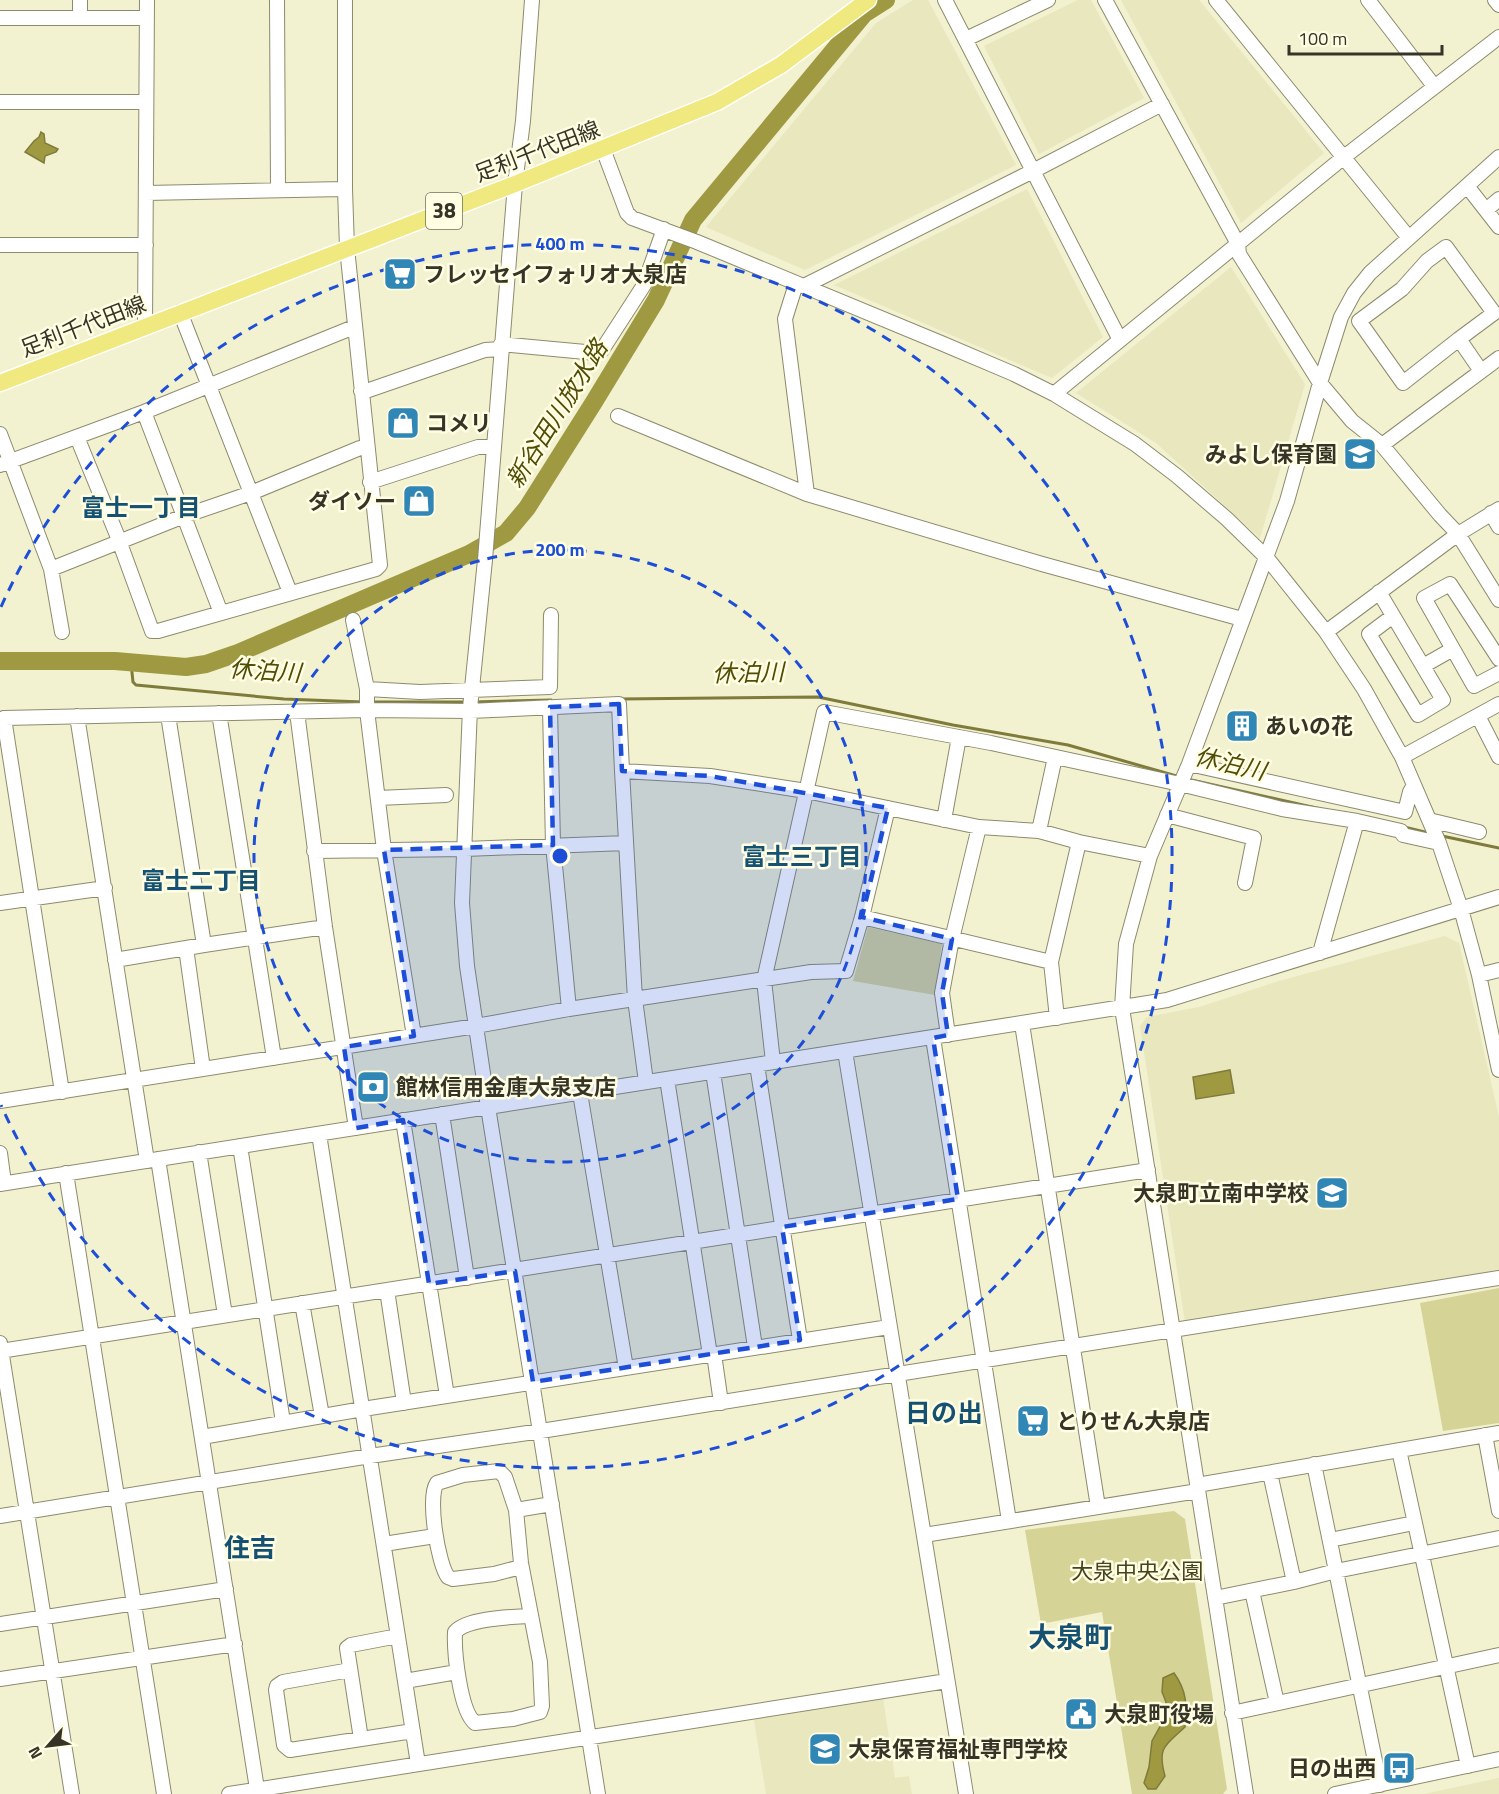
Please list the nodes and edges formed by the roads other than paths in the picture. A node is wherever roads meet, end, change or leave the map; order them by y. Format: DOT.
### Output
graph roads {
  1 [pos="80,0"];
  2 [pos="147,0"];
  3 [pos="277,0"];
  4 [pos="345,0"];
  5 [pos="532,0"];
  6 [pos="868,0"];
  7 [pos="945,0"];
  8 [pos="1048,0"];
  9 [pos="1105,0"];
  10 [pos="1216,0"];
  11 [pos="1368,0"];
  12 [pos="1495,0"];
  13 [pos="1499,5"];
  14 [pos="80,17"];
  15 [pos="0,18"];
  16 [pos="147,18"];
  17 [pos="1499,37"];
  18 [pos="966,39"];
  19 [pos="1434,86"];
  20 [pos="0,102"];
  21 [pos="145,102"];
  22 [pos="1162,104"];
  23 [pos="603,149"];
  24 [pos="1344,157"];
  25 [pos="1499,157"];
  26 [pos="1033,171"];
  27 [pos="515,184"];
  28 [pos="1467,186"];
  29 [pos="345,189"];
  30 [pos="278,190"];
  31 [pos="146,193"];
  32 [pos="1499,199"];
  33 [pos="1486,210"];
  34 [pos="1499,227"];
  35 [pos="664,229"];
  36 [pos="1409,238"];
  37 [pos="0,244"];
  38 [pos="1238,244"];
  39 [pos="146,245"];
  40 [pos="347,248"];
  41 [pos="800,285"];
  42 [pos="180,312"];
  43 [pos="145,326"];
  44 [pos="354,327"];
  45 [pos="1459,339"];
  46 [pos="1120,340"];
  47 [pos="501,346"];
  48 [pos="1499,358"];
  49 [pos="1481,371"];
  50 [pos="1320,382"];
  51 [pos="0,383"];
  52 [pos="209,386"];
  53 [pos="361,391"];
  54 [pos="1054,394"];
  55 [pos="144,412"];
  56 [pos="618,417"];
  57 [pos="0,434"];
  58 [pos="77,437"];
  59 [pos="1382,444"];
  60 [pos="494,447"];
  61 [pos="366,448"];
  62 [pos="5,463"];
  63 [pos="370,482"];
  64 [pos="251,493"];
  65 [pos="807,494"];
  66 [pos="1495,511"];
  67 [pos="184,516"];
  68 [pos="1499,527"];
  69 [pos="1458,534"];
  70 [pos="119,543"];
  71 [pos="1267,558"];
  72 [pos="51,569"];
  73 [pos="289,590"];
  74 [pos="1379,592"];
  75 [pos="1499,600"];
  76 [pos="221,614"];
  77 [pos="550,615"];
  78 [pos="1393,616"];
  79 [pos="1242,619"];
  80 [pos="353,620"];
  81 [pos="62,632"];
  82 [pos="1326,632"];
  83 [pos="1453,649"];
  84 [pos="1499,659"];
  85 [pos="1423,666"];
  86 [pos="1499,674"];
  87 [pos="367,689"];
  88 [pos="471,701"];
  89 [pos="1499,704"];
  90 [pos="550,707"];
  91 [pos="367,710"];
  92 [pos="297,712"];
  93 [pos="219,713"];
  94 [pos="168,715"];
  95 [pos="77,716"];
  96 [pos="1478,716"];
  97 [pos="2,719"];
  98 [pos="959,737"];
  99 [pos="1055,757"];
  100 [pos="1402,757"];
  101 [pos="1499,757"];
  102 [pos="622,771"];
  103 [pos="1185,773"];
  104 [pos="1414,785"];
  105 [pos="806,791"];
  106 [pos="446,795"];
  107 [pos="378,798"];
  108 [pos="888,808"];
  109 [pos="1167,815"];
  110 [pos="944,820"];
  111 [pos="1357,821"];
  112 [pos="979,827"];
  113 [pos="1039,831"];
  114 [pos="1434,831"];
  115 [pos="1479,832"];
  116 [pos="1079,842"];
  117 [pos="626,843"];
  118 [pos="553,845"];
  119 [pos="465,849"];
  120 [pos="384,850"];
  121 [pos="314,851"];
  122 [pos="1150,856"];
  123 [pos="1245,883"];
  124 [pos="105,888"];
  125 [pos="1499,897"];
  126 [pos="33,898"];
  127 [pos="0,903"];
  128 [pos="1461,909"];
  129 [pos="862,916"];
  130 [pos="325,927"];
  131 [pos="255,937"];
  132 [pos="952,939"];
  133 [pos="204,945"];
  134 [pos="186,948"];
  135 [pos="1320,953"];
  136 [pos="115,960"];
  137 [pos="1051,962"];
  138 [pos="1499,970"];
  139 [pos="1479,975"];
  140 [pos="764,980"];
  141 [pos="635,999"];
  142 [pos="1122,1008"];
  143 [pos="569,1009"];
  144 [pos="1057,1018"];
  145 [pos="1022,1024"];
  146 [pos="476,1026"];
  147 [pos="948,1035"];
  148 [pos="414,1036"];
  149 [pos="933,1038"];
  150 [pos="344,1047"];
  151 [pos="845,1051"];
  152 [pos="274,1058"];
  153 [pos="773,1062"];
  154 [pos="757,1065"];
  155 [pos="203,1069"];
  156 [pos="1499,1070"];
  157 [pos="713,1072"];
  158 [pos="667,1079"];
  159 [pos="134,1080"];
  160 [pos="646,1082"];
  161 [pos="62,1092"];
  162 [pos="580,1093"];
  163 [pos="0,1101"];
  164 [pos="488,1107"];
  165 [pos="442,1114"];
  166 [pos="403,1120"];
  167 [pos="356,1128"];
  168 [pos="319,1134"];
  169 [pos="240,1146"];
  170 [pos="199,1152"];
  171 [pos="0,1153"];
  172 [pos="153,1160"];
  173 [pos="1148,1170"];
  174 [pos="66,1173"];
  175 [pos="2,1183"];
  176 [pos="1048,1186"];
  177 [pos="958,1199"];
  178 [pos="871,1213"];
  179 [pos="782,1227"];
  180 [pos="738,1234"];
  181 [pos="693,1242"];
  182 [pos="608,1256"];
  183 [pos="515,1271"];
  184 [pos="467,1278"];
  185 [pos="1499,1278"];
  186 [pos="429,1284"];
  187 [pos="387,1290"];
  188 [pos="346,1296"];
  189 [pos="302,1303"];
  190 [pos="266,1309"];
  191 [pos="225,1315"];
  192 [pos="184,1322"];
  193 [pos="890,1327"];
  194 [pos="1173,1331"];
  195 [pos="92,1336"];
  196 [pos="800,1340"];
  197 [pos="755,1347"];
  198 [pos="1073,1347"];
  199 [pos="0,1348"];
  200 [pos="712,1354"];
  201 [pos="984,1360"];
  202 [pos="626,1368"];
  203 [pos="897,1375"];
  204 [pos="532,1382"];
  205 [pos="447,1396"];
  206 [pos="721,1402"];
  207 [pos="404,1403"];
  208 [pos="363,1409"];
  209 [pos="322,1416"];
  210 [pos="284,1422"];
  211 [pos="541,1431"];
  212 [pos="1492,1434"];
  213 [pos="202,1437"];
  214 [pos="1399,1450"];
  215 [pos="370,1456"];
  216 [pos="1314,1464"];
  217 [pos="1270,1473"];
  218 [pos="210,1483"];
  219 [pos="1197,1488"];
  220 [pos="117,1498"];
  221 [pos="552,1504"];
  222 [pos="1098,1507"];
  223 [pos="516,1510"];
  224 [pos="1499,1511"];
  225 [pos="26,1512"];
  226 [pos="0,1516"];
  227 [pos="1009,1521"];
  228 [pos="1414,1523"];
  229 [pos="924,1535"];
  230 [pos="435,1536"];
  231 [pos="1499,1538"];
  232 [pos="1330,1540"];
  233 [pos="384,1544"];
  234 [pos="1421,1553"];
  235 [pos="521,1566"];
  236 [pos="1336,1571"];
  237 [pos="1294,1582"];
  238 [pos="226,1589"];
  239 [pos="1252,1591"];
  240 [pos="1215,1598"];
  241 [pos="134,1603"];
  242 [pos="529,1616"];
  243 [pos="44,1617"];
  244 [pos="0,1624"];
  245 [pos="398,1636"];
  246 [pos="235,1644"];
  247 [pos="1499,1655"];
  248 [pos="143,1658"];
  249 [pos="1446,1666"];
  250 [pos="350,1670"];
  251 [pos="52,1671"];
  252 [pos="458,1672"];
  253 [pos="0,1679"];
  254 [pos="405,1681"];
  255 [pos="947,1681"];
  256 [pos="1361,1684"];
  257 [pos="1277,1702"];
  258 [pos="1232,1713"];
  259 [pos="413,1731"];
  260 [pos="589,1738"];
  261 [pos="361,1739"];
  262 [pos="1499,1759"];
  263 [pos="418,1764"];
  264 [pos="1468,1766"];
  265 [pos="1380,1785"];
  266 [pos="257,1789"];
  267 [pos="72,1794"];
  268 [pos="164,1794"];
  269 [pos="229,1794"];
  270 [pos="598,1794"];
  271 [pos="966,1794"];
  272 [pos="1246,1794"];
  273 [pos="1335,1794"];
  1 -- 14 [label="street"];
  2 -- 16 [label="street"];
  3 -- 30 [label="street"];
  4 -- 29 [label="street"];
  5 -- 27 [label="street"];
  6 -- 23 [label="main road, 足利千代田線 / 38"];
  7 -- 18 [label="street"];
  8 -- 18 [label="street"];
  9 -- 22 [label="street"];
  10 -- 24 [label="street"];
  11 -- 19 [label="street"];
  12 -- 13 [label="street"];
  14 -- 15 [label="street"];
  14 -- 16 [label="street"];
  16 -- 21 [label="street"];
  17 -- 19 [label="street"];
  18 -- 26 [label="street"];
  19 -- 24 [label="street"];
  20 -- 21 [label="street"];
  21 -- 31 [label="street"];
  22 -- 26 [label="street"];
  22 -- 38 [label="street"];
  23 -- 27 [label="main road, 足利千代田線 / 38"];
  23 -- 35 [label="street"];
  24 -- 36 [label="street"];
  24 -- 38 [label="street"];
  25 -- 28 [label="street"];
  26 -- 41 [label="street"];
  26 -- 46 [label="street"];
  27 -- 40 [label="main road, 足利千代田線 / 38"];
  27 -- 47 [label="street"];
  28 -- 33 [label="street"];
  28 -- 36 [label="street"];
  29 -- 30 [label="street"];
  29 -- 40 [label="street"];
  30 -- 31 [label="street"];
  31 -- 39 [label="street"];
  32 -- 33 [label="street"];
  33 -- 34 [label="street"];
  35 -- 41 [label="street"];
  35 -- 47 [label="street"];
  36 -- 50 [label="street"];
  37 -- 39 [label="street"];
  38 -- 46 [label="street"];
  38 -- 50 [label="street"];
  39 -- 43 [label="street"];
  40 -- 42 [label="main road, 足利千代田線 / 38"];
  40 -- 44 [label="street"];
  41 -- 54 [label="street"];
  41 -- 65 [label="street"];
  42 -- 43 [label="main road, 足利千代田線 / 38"];
  42 -- 52 [label="street"];
  43 -- 51 [label="main road, 足利千代田線 / 38"];
  44 -- 52 [label="street"];
  44 -- 53 [label="street"];
  45 -- 45 [label="street"];
  45 -- 49 [label="street"];
  46 -- 54 [label="street"];
  47 -- 53 [label="street"];
  47 -- 60 [label="street"];
  48 -- 49 [label="street"];
  49 -- 59 [label="street"];
  50 -- 59 [label="street"];
  50 -- 71 [label="street"];
  52 -- 55 [label="street"];
  52 -- 64 [label="street"];
  53 -- 61 [label="street"];
  54 -- 71 [label="street"];
  55 -- 58 [label="street"];
  55 -- 67 [label="street"];
  56 -- 65 [label="street"];
  57 -- 62 [label="street"];
  58 -- 62 [label="street"];
  58 -- 70 [label="street"];
  59 -- 69 [label="street"];
  60 -- 63 [label="street"];
  60 -- 88 [label="street"];
  61 -- 63 [label="street"];
  61 -- 64 [label="street"];
  62 -- 72 [label="street"];
  63 -- 76 [label="street"];
  64 -- 67 [label="street"];
  64 -- 73 [label="street"];
  65 -- 79 [label="street"];
  66 -- 68 [label="street"];
  66 -- 69 [label="street"];
  67 -- 70 [label="street"];
  67 -- 76 [label="street"];
  69 -- 74 [label="street"];
  69 -- 75 [label="street"];
  70 -- 72 [label="street"];
  70 -- 76 [label="street"];
  71 -- 79 [label="street"];
  71 -- 82 [label="street"];
  72 -- 81 [label="street"];
  74 -- 78 [label="street"];
  74 -- 82 [label="street"];
  77 -- 88 [label="street"];
  78 -- 85 [label="street"];
  78 -- 85 [label="street"];
  79 -- 103 [label="street"];
  80 -- 87 [label="street"];
  82 -- 100 [label="street"];
  83 -- 84 [label="street"];
  83 -- 85 [label="street"];
  83 -- 86 [label="street"];
  87 -- 88 [label="street"];
  87 -- 91 [label="street"];
  88 -- 90 [label="street"];
  88 -- 91 [label="street"];
  88 -- 119 [label="street"];
  89 -- 96 [label="street"];
  90 -- 102 [label="street"];
  90 -- 118 [label="street"];
  91 -- 92 [label="street"];
  91 -- 107 [label="street"];
  92 -- 93 [label="street"];
  92 -- 121 [label="street"];
  93 -- 94 [label="street"];
  93 -- 131 [label="street"];
  94 -- 95 [label="street"];
  94 -- 133 [label="street"];
  95 -- 97 [label="street"];
  95 -- 124 [label="street"];
  96 -- 100 [label="street"];
  96 -- 101 [label="street"];
  97 -- 126 [label="street"];
  98 -- 99 [label="street"];
  98 -- 105 [label="street"];
  98 -- 110 [label="street"];
  99 -- 103 [label="street"];
  99 -- 113 [label="street"];
  100 -- 104 [label="street"];
  102 -- 105 [label="street"];
  102 -- 117 [label="street"];
  103 -- 104 [label="street"];
  103 -- 109 [label="street"];
  103 -- 111 [label="street"];
  104 -- 114 [label="street"];
  105 -- 108 [label="street"];
  105 -- 140 [label="street"];
  106 -- 107 [label="street"];
  107 -- 120 [label="street"];
  108 -- 110 [label="street"];
  108 -- 129 [label="street"];
  109 -- 122 [label="street"];
  109 -- 123 [label="street"];
  110 -- 112 [label="street"];
  111 -- 114 [label="street"];
  111 -- 135 [label="street"];
  112 -- 113 [label="street"];
  112 -- 132 [label="street"];
  113 -- 116 [label="street"];
  114 -- 115 [label="street"];
  114 -- 128 [label="street"];
  116 -- 122 [label="street"];
  116 -- 137 [label="street"];
  117 -- 118 [label="street"];
  117 -- 141 [label="street"];
  118 -- 119 [label="street"];
  118 -- 143 [label="street"];
  119 -- 120 [label="street"];
  119 -- 146 [label="street"];
  120 -- 121 [label="street"];
  120 -- 148 [label="street"];
  121 -- 130 [label="street"];
  122 -- 142 [label="street"];
  124 -- 126 [label="street"];
  124 -- 136 [label="street"];
  125 -- 128 [label="street"];
  126 -- 127 [label="street"];
  126 -- 161 [label="street"];
  128 -- 135 [label="street"];
  128 -- 139 [label="street"];
  129 -- 132 [label="street"];
  129 -- 140 [label="street"];
  130 -- 131 [label="street"];
  130 -- 150 [label="street"];
  131 -- 133 [label="street"];
  131 -- 152 [label="street"];
  132 -- 137 [label="street"];
  132 -- 147 [label="street"];
  133 -- 134 [label="street"];
  134 -- 136 [label="street"];
  134 -- 155 [label="street"];
  135 -- 142 [label="street"];
  136 -- 159 [label="street"];
  137 -- 144 [label="street"];
  138 -- 139 [label="street"];
  139 -- 156 [label="street"];
  140 -- 141 [label="street"];
  140 -- 153 [label="street"];
  141 -- 143 [label="street"];
  141 -- 160 [label="street"];
  142 -- 144 [label="street"];
  142 -- 173 [label="street"];
  143 -- 146 [label="street"];
  144 -- 145 [label="street"];
  145 -- 147 [label="street"];
  145 -- 176 [label="street"];
  146 -- 148 [label="street"];
  146 -- 164 [label="street"];
  147 -- 149 [label="street"];
  148 -- 150 [label="street"];
  149 -- 151 [label="street"];
  149 -- 177 [label="street"];
  150 -- 152 [label="street"];
  150 -- 167 [label="street"];
  151 -- 153 [label="street"];
  151 -- 178 [label="street"];
  152 -- 155 [label="street"];
  153 -- 154 [label="street"];
  154 -- 157 [label="street"];
  154 -- 179 [label="street"];
  155 -- 159 [label="street"];
  157 -- 158 [label="street"];
  157 -- 180 [label="street"];
  158 -- 160 [label="street"];
  158 -- 181 [label="street"];
  159 -- 161 [label="street"];
  159 -- 172 [label="street"];
  160 -- 162 [label="street"];
  161 -- 163 [label="street"];
  162 -- 164 [label="street"];
  162 -- 182 [label="street"];
  164 -- 165 [label="street"];
  164 -- 183 [label="street"];
  165 -- 166 [label="street"];
  165 -- 184 [label="street"];
  166 -- 167 [label="street"];
  166 -- 186 [label="street"];
  167 -- 168 [label="street"];
  168 -- 169 [label="street"];
  168 -- 188 [label="street"];
  169 -- 170 [label="street"];
  169 -- 190 [label="street"];
  170 -- 172 [label="street"];
  170 -- 191 [label="street"];
  171 -- 175 [label="street"];
  172 -- 174 [label="street"];
  172 -- 192 [label="street"];
  173 -- 176 [label="street"];
  173 -- 194 [label="street"];
  174 -- 175 [label="street"];
  174 -- 195 [label="street"];
  176 -- 177 [label="street"];
  176 -- 198 [label="street"];
  177 -- 178 [label="street"];
  177 -- 201 [label="street"];
  178 -- 179 [label="street"];
  178 -- 193 [label="street"];
  179 -- 180 [label="street"];
  179 -- 196 [label="street"];
  180 -- 181 [label="street"];
  180 -- 197 [label="street"];
  181 -- 182 [label="street"];
  181 -- 200 [label="street"];
  182 -- 183 [label="street"];
  182 -- 202 [label="street"];
  183 -- 184 [label="street"];
  183 -- 204 [label="street"];
  184 -- 186 [label="street"];
  185 -- 194 [label="street"];
  186 -- 187 [label="street"];
  186 -- 205 [label="street"];
  187 -- 188 [label="street"];
  187 -- 207 [label="street"];
  188 -- 189 [label="street"];
  188 -- 208 [label="street"];
  189 -- 190 [label="street"];
  189 -- 209 [label="street"];
  190 -- 191 [label="street"];
  190 -- 210 [label="street"];
  191 -- 192 [label="street"];
  192 -- 195 [label="street"];
  192 -- 213 [label="street"];
  193 -- 196 [label="street"];
  193 -- 203 [label="street"];
  194 -- 198 [label="street"];
  194 -- 219 [label="street"];
  195 -- 199 [label="street"];
  195 -- 220 [label="street"];
  196 -- 197 [label="street"];
  197 -- 200 [label="street"];
  198 -- 201 [label="street"];
  198 -- 222 [label="street"];
  199 -- 225 [label="street"];
  200 -- 202 [label="street"];
  200 -- 206 [label="street"];
  201 -- 203 [label="street"];
  201 -- 227 [label="street"];
  202 -- 204 [label="street"];
  203 -- 206 [label="street"];
  203 -- 229 [label="street"];
  204 -- 205 [label="street"];
  204 -- 211 [label="street"];
  205 -- 207 [label="street"];
  206 -- 211 [label="street"];
  207 -- 208 [label="street"];
  208 -- 209 [label="street"];
  208 -- 215 [label="street"];
  209 -- 210 [label="street"];
  210 -- 213 [label="street"];
  211 -- 215 [label="street"];
  211 -- 221 [label="street"];
  212 -- 214 [label="street"];
  212 -- 224 [label="street"];
  213 -- 218 [label="street"];
  214 -- 216 [label="street"];
  214 -- 228 [label="street"];
  215 -- 218 [label="street"];
  215 -- 233 [label="street"];
  216 -- 217 [label="street"];
  216 -- 232 [label="street"];
  217 -- 219 [label="street"];
  217 -- 237 [label="street"];
  218 -- 220 [label="street"];
  218 -- 238 [label="street"];
  219 -- 222 [label="street"];
  219 -- 240 [label="street"];
  220 -- 225 [label="street"];
  220 -- 241 [label="street"];
  221 -- 223 [label="street"];
  221 -- 260 [label="street"];
  222 -- 227 [label="street"];
  223 -- 230 [label="street"];
  223 -- 235 [label="street"];
  225 -- 226 [label="street"];
  225 -- 243 [label="street"];
  227 -- 229 [label="street"];
  228 -- 232 [label="street"];
  228 -- 234 [label="street"];
  229 -- 255 [label="street"];
  230 -- 233 [label="street"];
  230 -- 235 [label="street"];
  231 -- 234 [label="street"];
  232 -- 236 [label="street"];
  233 -- 245 [label="street"];
  234 -- 236 [label="street"];
  234 -- 249 [label="street"];
  235 -- 242 [label="street"];
  236 -- 237 [label="street"];
  236 -- 256 [label="street"];
  237 -- 239 [label="street"];
  238 -- 241 [label="street"];
  238 -- 246 [label="street"];
  239 -- 240 [label="street"];
  239 -- 257 [label="street"];
  240 -- 258 [label="street"];
  241 -- 243 [label="street"];
  241 -- 248 [label="street"];
  242 -- 252 [label="street"];
  242 -- 252 [label="street"];
  243 -- 244 [label="street"];
  243 -- 251 [label="street"];
  245 -- 250 [label="street"];
  245 -- 254 [label="street"];
  246 -- 248 [label="street"];
  246 -- 266 [label="street"];
  247 -- 249 [label="street"];
  248 -- 251 [label="street"];
  248 -- 268 [label="street"];
  249 -- 256 [label="street"];
  249 -- 264 [label="street"];
  250 -- 261 [label="street"];
  250 -- 261 [label="street"];
  251 -- 253 [label="street"];
  251 -- 267 [label="street"];
  252 -- 254 [label="street"];
  254 -- 259 [label="street"];
  255 -- 260 [label="street"];
  255 -- 271 [label="street"];
  256 -- 257 [label="street"];
  256 -- 265 [label="street"];
  257 -- 258 [label="street"];
  258 -- 272 [label="street"];
  259 -- 261 [label="street"];
  259 -- 263 [label="street"];
  260 -- 263 [label="street"];
  260 -- 270 [label="street"];
  262 -- 264 [label="street"];
  263 -- 266 [label="street"];
  264 -- 265 [label="street"];
  265 -- 273 [label="street"];
  266 -- 269 [label="street"];
}
